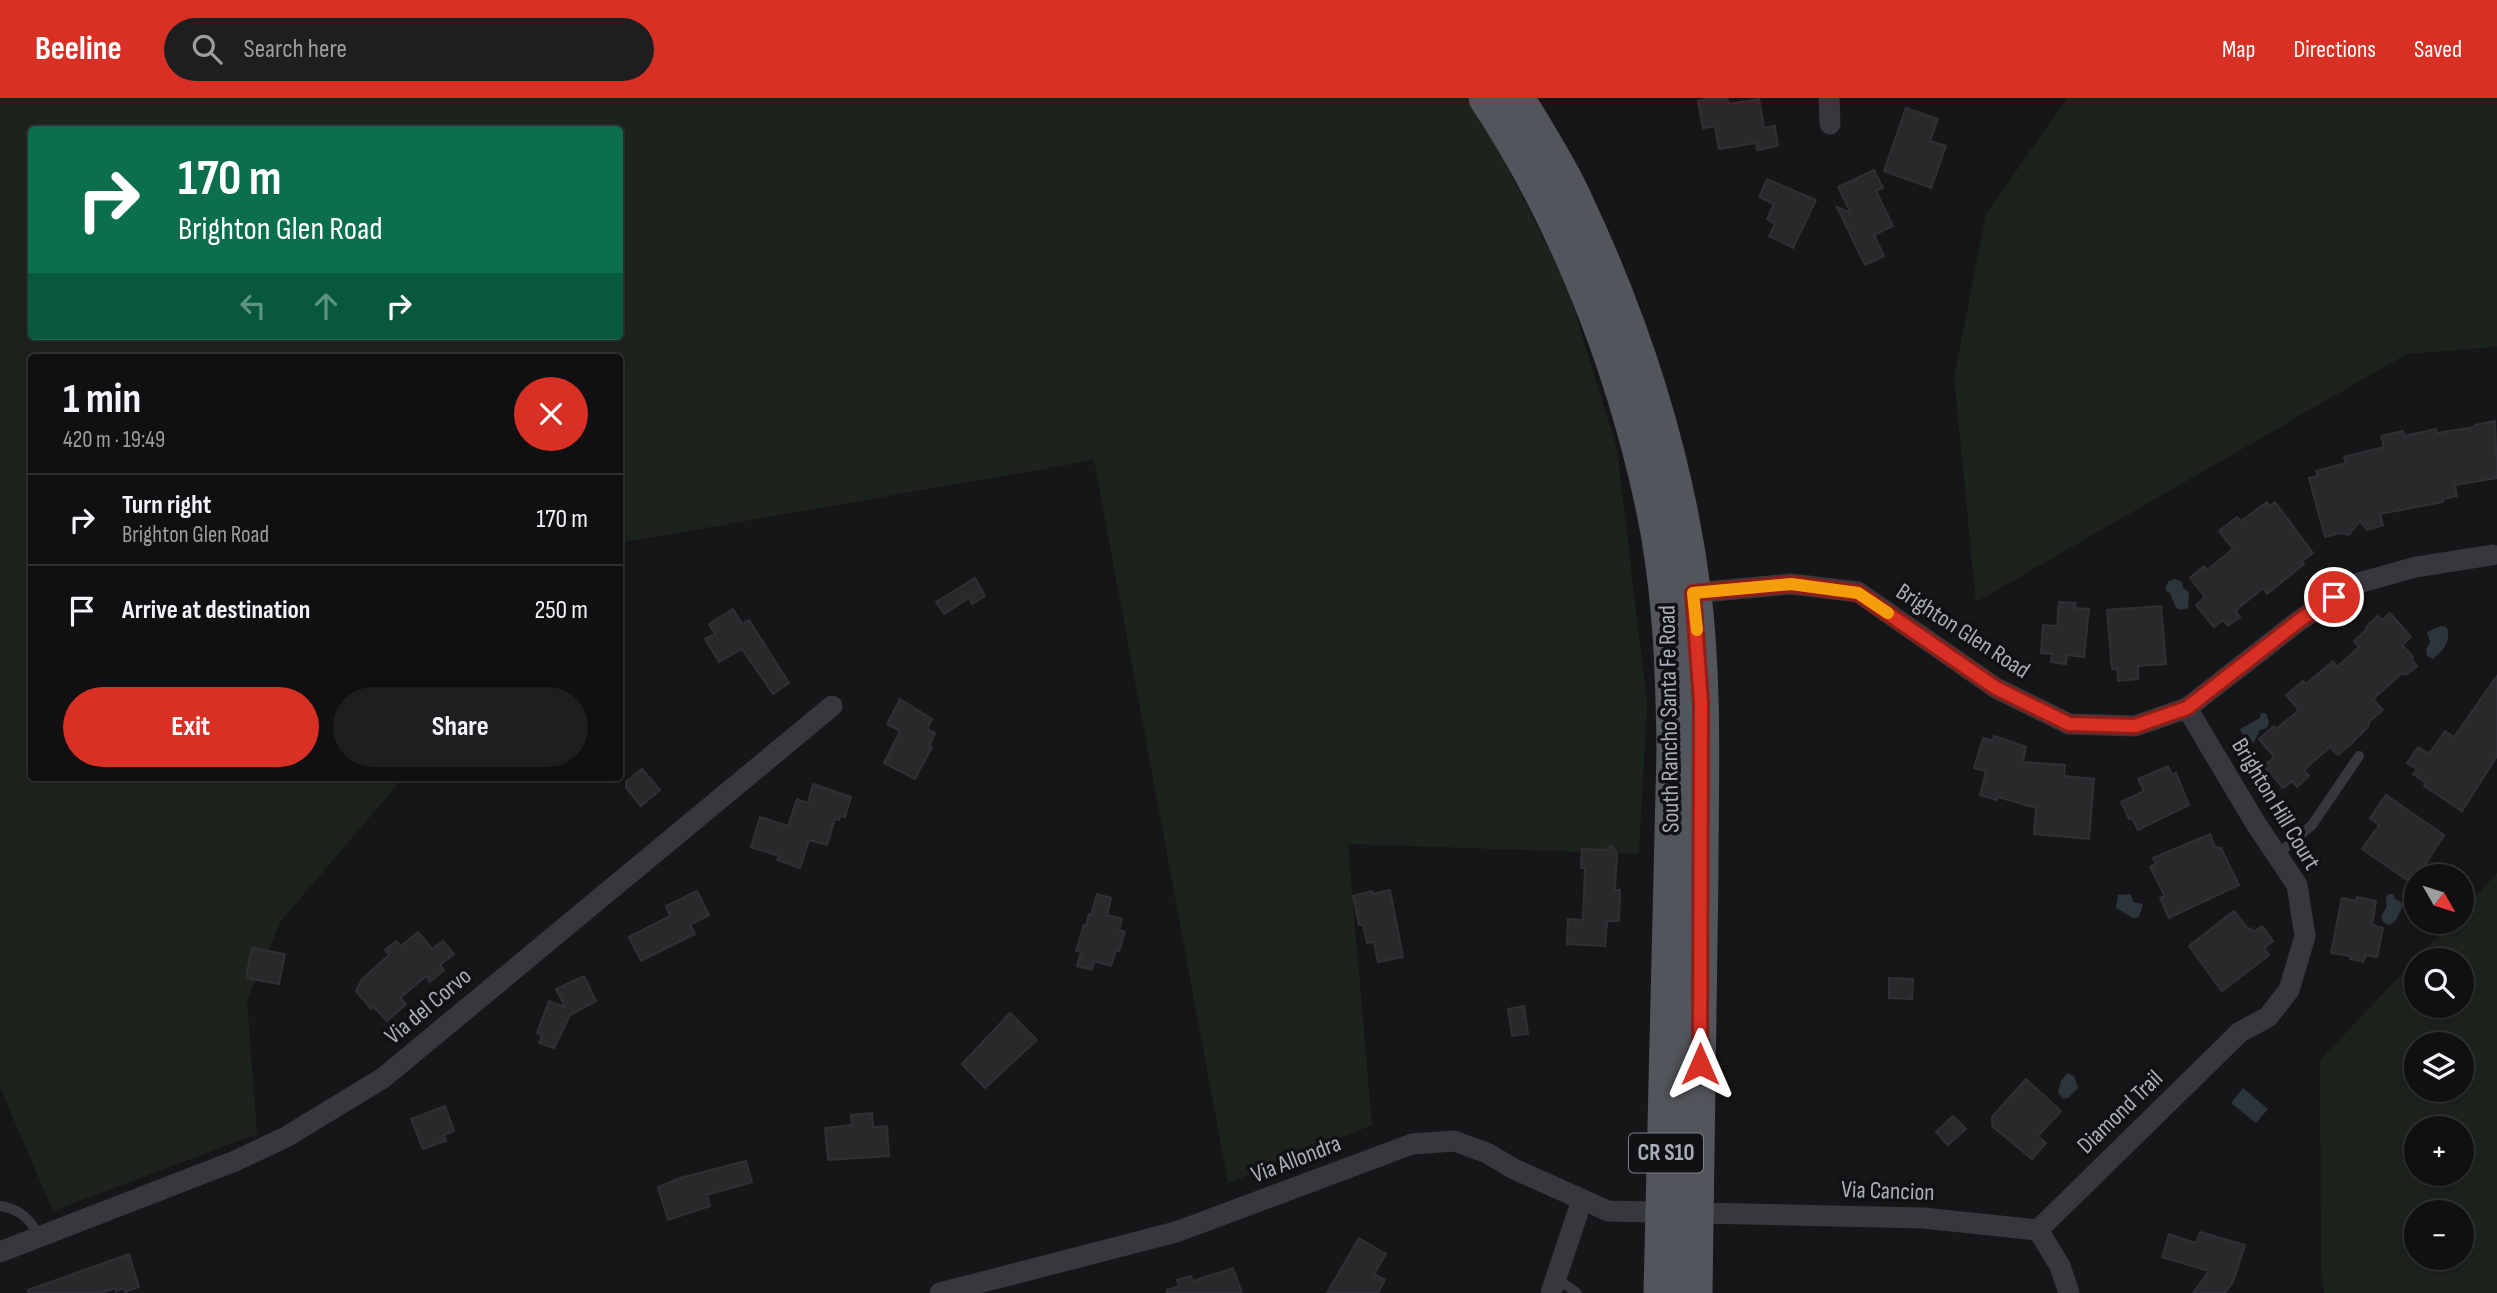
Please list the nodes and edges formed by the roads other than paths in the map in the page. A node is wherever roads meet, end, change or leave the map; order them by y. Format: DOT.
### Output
graph roads {
  1 [pos="1486,98"];
  2 [pos="1517,98"];
  3 [pos="1829,98"];
  4 [pos="1830,124"];
  5 [pos="2492,555"];
  6 [pos="1693,593"];
  7 [pos="832,706"];
  8 [pos="2187,708"];
  9 [pos="2359,756"];
  10 [pos="2278,855"];
  11 [pos="2239,1032"];
  12 [pos="1583,1200"];
  13 [pos="0,1206"];
  14 [pos="1681,1213"];
  15 [pos="2038,1230"];
  16 [pos="39,1236"];
  17 [pos="0,1252"];
  18 [pos="1554,1286"];
  19 [pos="940,1293"];
  20 [pos="1577,1293"];
  21 [pos="1661,1293"];
  22 [pos="1695,1293"];
  23 [pos="2069,1293"];
  1 -- 14 [label="main road, South Rancho Santa Fe Road / CR S10"];
  2 -- 6 [label="main road, South Rancho Santa Fe Road / CR S10"];
  3 -- 4 [label="street"];
  5 -- 8 [label="street, Brighton Glen Road"];
  6 -- 8 [label="street, Brighton Glen Road"];
  6 -- 14 [label="main road, South Rancho Santa Fe Road / CR S10"];
  7 -- 16 [label="street, Via del Corvo"];
  8 -- 10 [label="street, Brighton Hill Court"];
  9 -- 10 [label="lane"];
  10 -- 11 [label="street, Brighton Hill Court"];
  11 -- 15 [label="street, Diamond Trail"];
  12 -- 14 [label="street, Via Allondra"];
  12 -- 18 [label="street"];
  12 -- 19 [label="street, Via Allondra"];
  13 -- 16 [label="lane"];
  14 -- 15 [label="street, Via Cancion"];
  14 -- 21 [label="main road, South Rancho Santa Fe Road / CR S10"];
  14 -- 22 [label="main road, South Rancho Santa Fe Road / CR S10"];
  15 -- 23 [label="street"];
  16 -- 17 [label="street, Via del Corvo"];
  18 -- 20 [label="lane"];
}
